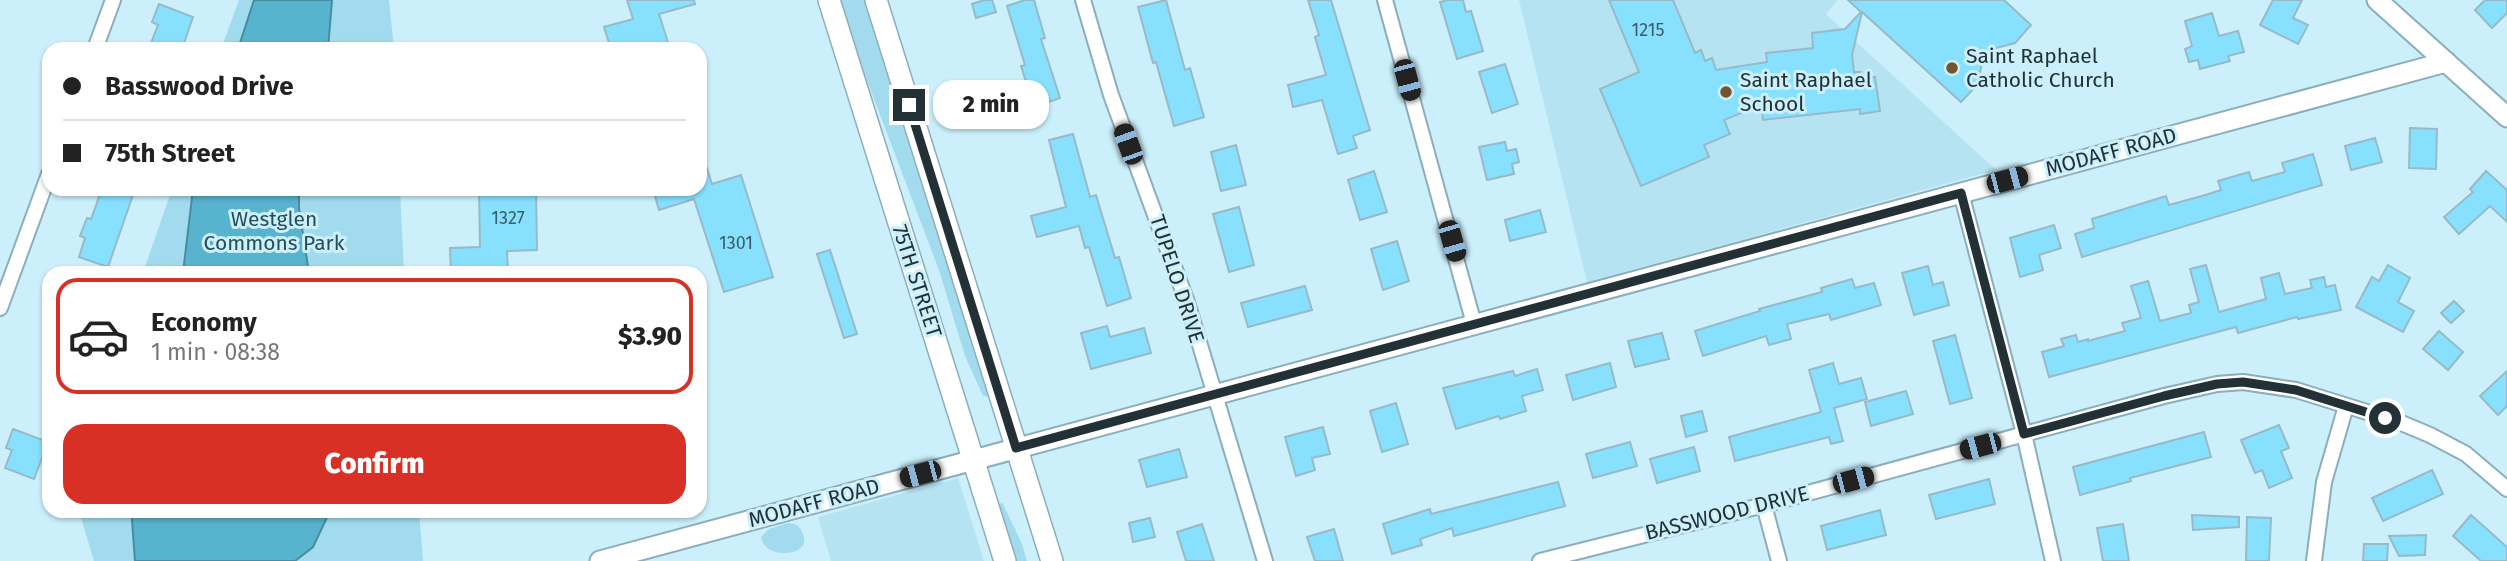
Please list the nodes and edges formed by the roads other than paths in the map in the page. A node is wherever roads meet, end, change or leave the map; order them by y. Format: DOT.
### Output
graph roads {
  1 [pos="113,0"];
  2 [pos="829,0"];
  3 [pos="876,0"];
  4 [pos="1083,0"];
  5 [pos="1385,0"];
  6 [pos="2385,2"];
  7 [pos="98,42"];
  8 [pos="2446,62"];
  9 [pos="2507,117"];
  10 [pos="42,193"];
  11 [pos="1961,193"];
  12 [pos="0,308"];
  13 [pos="1474,324"];
  14 [pos="1213,394"];
  15 [pos="2346,406"];
  16 [pos="2024,434"];
  17 [pos="1016,448"];
  18 [pos="974,460"];
  19 [pos="2507,489"];
  20 [pos="1764,505"];
  21 [pos="600,561"];
  22 [pos="1006,561"];
  23 [pos="1052,561"];
  24 [pos="1265,561"];
  25 [pos="1540,561"];
  26 [pos="1779,561"];
  27 [pos="2053,561"];
  28 [pos="2314,561"];
  1 -- 7 [label="street"];
  2 -- 18 [label="main road, 75TH STREET"];
  3 -- 17 [label="main road, 75TH STREET"];
  4 -- 14 [label="street, TUPELO DRIVE"];
  5 -- 13 [label="street"];
  6 -- 8 [label="street"];
  8 -- 9 [label="street"];
  8 -- 11 [label="street, MODAFF ROAD"];
  10 -- 12 [label="street"];
  11 -- 13 [label="street, MODAFF ROAD"];
  11 -- 16 [label="street"];
  13 -- 14 [label="street, MODAFF ROAD"];
  14 -- 17 [label="street, MODAFF ROAD"];
  14 -- 24 [label="street, TUPELO DRIVE"];
  15 -- 16 [label="street, BASSWOOD DRIVE"];
  15 -- 19 [label="street, BASSWOOD DRIVE"];
  15 -- 28 [label="street"];
  16 -- 20 [label="street, BASSWOOD DRIVE"];
  16 -- 27 [label="street"];
  17 -- 18 [label="street, MODAFF ROAD"];
  17 -- 23 [label="main road, 75TH STREET"];
  18 -- 21 [label="street, MODAFF ROAD"];
  18 -- 22 [label="main road, 75TH STREET"];
  20 -- 25 [label="street, BASSWOOD DRIVE"];
  20 -- 26 [label="street"];
}
